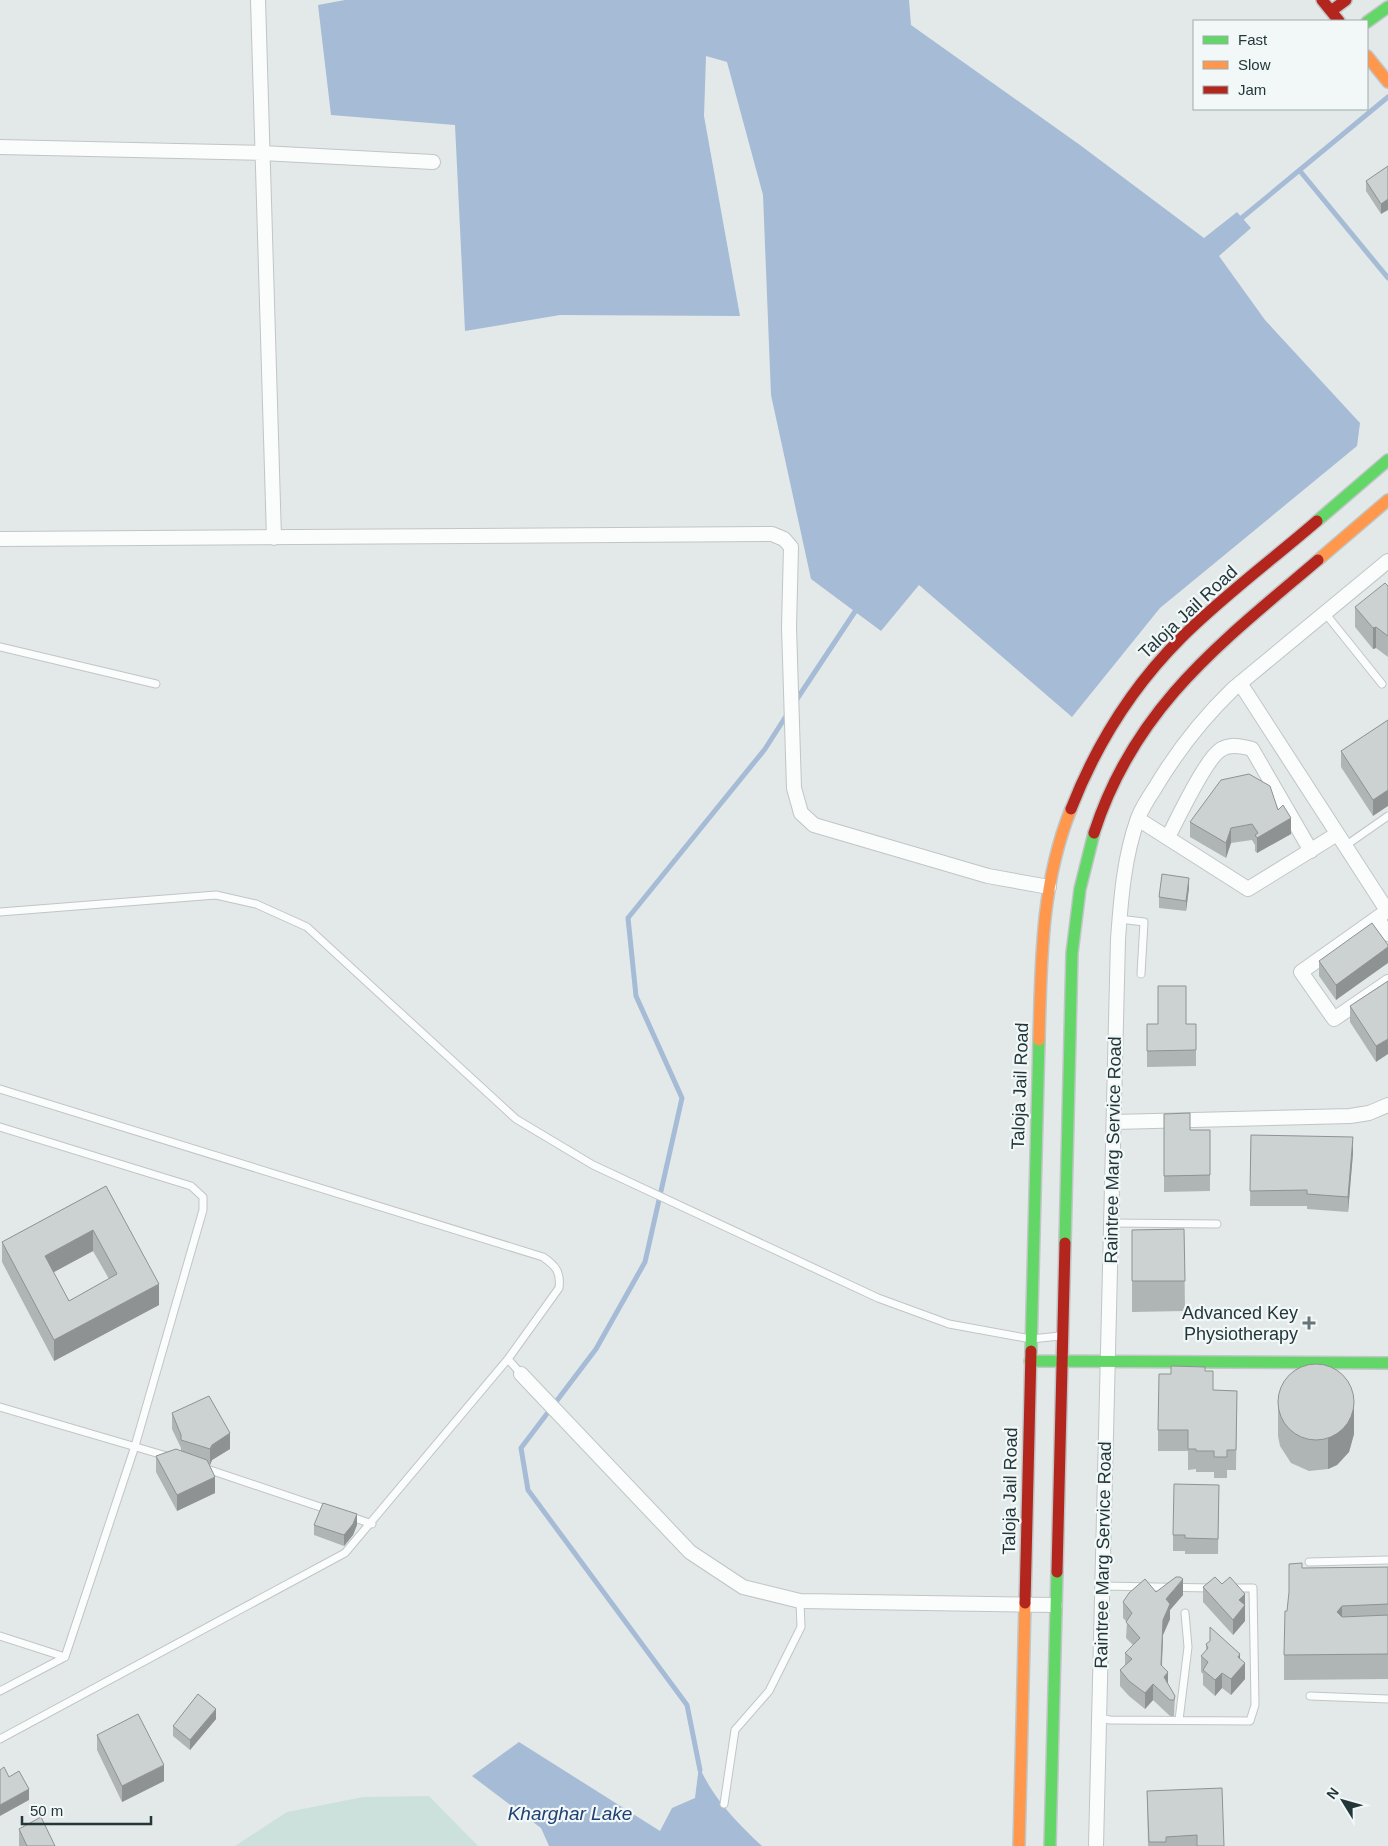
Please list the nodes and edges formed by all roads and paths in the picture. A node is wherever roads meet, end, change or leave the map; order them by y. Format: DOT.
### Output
graph roads {
  1 [pos="258,0"];
  2 [pos="1322,0"];
  3 [pos="1346,0"];
  4 [pos="1376,0"];
  5 [pos="1331,11"];
  6 [pos="1387,11"];
  7 [pos="1338,20"];
  8 [pos="1368,21"];
  9 [pos="1368,57"];
  10 [pos="1388,82"];
  11 [pos="0,147"];
  12 [pos="262,153"];
  13 [pos="433,162"];
  14 [pos="1388,460"];
  15 [pos="1388,500"];
  16 [pos="274,538"];
  17 [pos="0,539"];
  18 [pos="1388,561"];
  19 [pos="1325,612"];
  20 [pos="0,647"];
  21 [pos="1240,683"];
  22 [pos="156,684"];
  23 [pos="1382,684"];
  24 [pos="1388,816"];
  25 [pos="1138,819"];
  26 [pos="1336,834"];
  27 [pos="1168,836"];
  28 [pos="1345,846"];
  29 [pos="1311,851"];
  30 [pos="1049,888"];
  31 [pos="0,912"];
  32 [pos="1384,914"];
  33 [pos="1120,920"];
  34 [pos="1388,934"];
  35 [pos="1141,974"];
  36 [pos="1388,982"];
  37 [pos="0,1089"];
  38 [pos="1388,1105"];
  39 [pos="1114,1122"];
  40 [pos="0,1127"];
  41 [pos="1111,1223"];
  42 [pos="1217,1224"];
  43 [pos="1062,1335"];
  44 [pos="1031,1339"];
  45 [pos="508,1359"];
  46 [pos="1030,1361"];
  47 [pos="1061,1361"];
  48 [pos="1109,1361"];
  49 [pos="1388,1363"];
  50 [pos="522,1374"];
  51 [pos="0,1407"];
  52 [pos="135,1446"];
  53 [pos="178,1460"];
  54 [pos="196,1466"];
  55 [pos="335,1512"];
  56 [pos="344,1515"];
  57 [pos="372,1524"];
  58 [pos="1388,1560"];
  59 [pos="1309,1562"];
  60 [pos="1102,1586"];
  61 [pos="800,1601"];
  62 [pos="1024,1605"];
  63 [pos="1056,1606"];
  64 [pos="1185,1613"];
  65 [pos="0,1636"];
  66 [pos="65,1657"];
  67 [pos="0,1691"];
  68 [pos="1310,1696"];
  69 [pos="1388,1699"];
  70 [pos="1100,1718"];
  71 [pos="1179,1720"];
  72 [pos="0,1738"];
  73 [pos="724,1804"];
  74 [pos="1019,1846"];
  75 [pos="1050,1846"];
  76 [pos="1096,1846"];
  1 -- 12 [label="street"];
  2 -- 5 [label="main road"];
  3 -- 5 [label="main road"];
  4 -- 6 [label="main road"];
  5 -- 7 [label="main road"];
  6 -- 8 [label="main road"];
  9 -- 10 [label="main road"];
  11 -- 12 [label="street"];
  12 -- 13 [label="street"];
  12 -- 16 [label="street"];
  14 -- 30 [label="main road, Taloja Jail Road"];
  15 -- 43 [label="main road"];
  16 -- 17 [label="street"];
  16 -- 30 [label="street"];
  18 -- 19 [label="street, Raintree Marg Service Road"];
  19 -- 21 [label="street, Raintree Marg Service Road"];
  19 -- 23 [label="lane"];
  20 -- 22 [label="lane"];
  21 -- 25 [label="street, Raintree Marg Service Road"];
  21 -- 26 [label="street"];
  24 -- 28 [label="lane"];
  25 -- 27 [label="street"];
  25 -- 33 [label="street, Raintree Marg Service Road"];
  26 -- 28 [label="street"];
  26 -- 29 [label="street"];
  27 -- 29 [label="street"];
  27 -- 29 [label="street"];
  28 -- 32 [label="street"];
  30 -- 44 [label="main road, Taloja Jail Road"];
  31 -- 44 [label="lane"];
  32 -- 34 [label="street"];
  32 -- 36 [label="street"];
  33 -- 35 [label="lane"];
  33 -- 39 [label="street, Raintree Marg Service Road"];
  37 -- 45 [label="lane"];
  38 -- 39 [label="street"];
  39 -- 41 [label="street, Raintree Marg Service Road"];
  40 -- 52 [label="lane"];
  41 -- 42 [label="lane"];
  41 -- 48 [label="street, Raintree Marg Service Road"];
  43 -- 44 [label="lane"];
  43 -- 47 [label="main road"];
  44 -- 46 [label="main road, Taloja Jail Road"];
  45 -- 50 [label="lane"];
  45 -- 57 [label="lane"];
  46 -- 47 [label="main road"];
  46 -- 62 [label="main road, Taloja Jail Road"];
  47 -- 48 [label="main road"];
  47 -- 63 [label="main road"];
  48 -- 49 [label="main road"];
  48 -- 60 [label="street, Raintree Marg Service Road"];
  50 -- 61 [label="street"];
  51 -- 52 [label="lane"];
  52 -- 53 [label="lane"];
  52 -- 66 [label="lane"];
  54 -- 55 [label="lane"];
  56 -- 57 [label="lane"];
  57 -- 72 [label="lane"];
  58 -- 59 [label="lane"];
  60 -- 70 [label="street, Raintree Marg Service Road"];
  60 -- 71 [label="lane"];
  61 -- 62 [label="street"];
  61 -- 73 [label="lane"];
  62 -- 63 [label="street"];
  62 -- 74 [label="main road, Taloja Jail Road"];
  63 -- 75 [label="main road"];
  64 -- 71 [label="lane"];
  65 -- 66 [label="lane"];
  66 -- 67 [label="lane"];
  68 -- 69 [label="lane"];
  70 -- 71 [label="lane"];
  70 -- 76 [label="street, Raintree Marg Service Road"];
}
